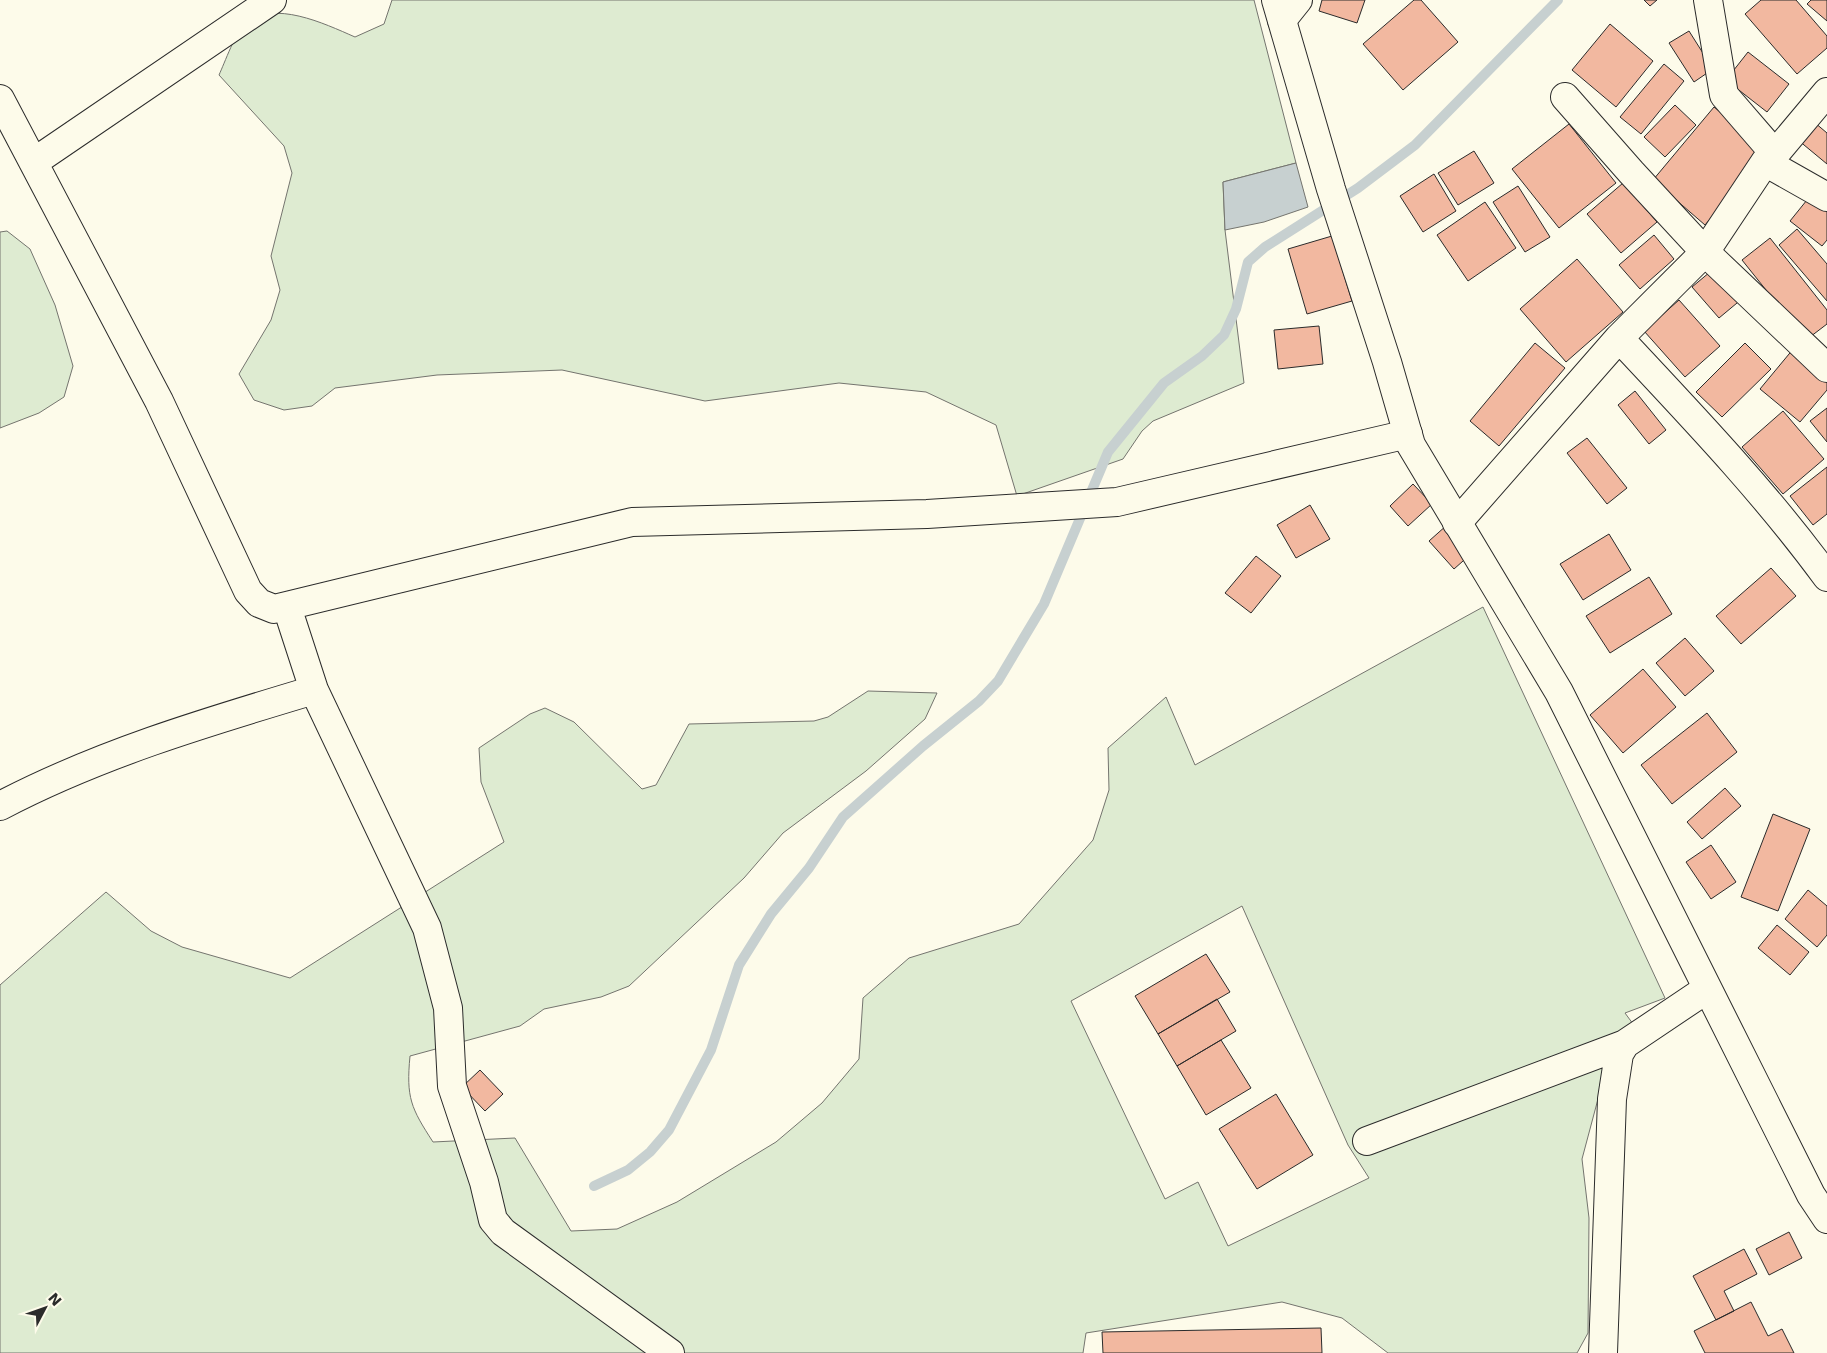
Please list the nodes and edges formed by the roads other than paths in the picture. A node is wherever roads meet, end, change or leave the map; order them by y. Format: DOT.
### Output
graph roads {
  1 [pos="272,0"];
  2 [pos="1708,0"];
  3 [pos="1286,7"];
  4 [pos="1827,92"];
  5 [pos="1565,97"];
  6 [pos="0,99"];
  7 [pos="1770,158"];
  8 [pos="34,162"];
  9 [pos="1827,197"];
  10 [pos="1705,252"];
  11 [pos="1618,338"];
  12 [pos="1827,368"];
  13 [pos="1408,434"];
  14 [pos="1457,523"];
  15 [pos="1827,577"];
  16 [pos="287,607"];
  17 [pos="314,690"];
  18 [pos="0,806"];
  19 [pos="1707,990"];
  20 [pos="1625,1044"];
  21 [pos="1367,1141"];
  22 [pos="1827,1219"];
  23 [pos="670,1353"];
  24 [pos="1604,1353"];
  1 -- 8 [label="street"];
  2 -- 7 [label="street"];
  3 -- 13 [label="street"];
  4 -- 7 [label="street"];
  5 -- 10 [label="street"];
  6 -- 8 [label="street"];
  7 -- 9 [label="street"];
  7 -- 10 [label="street"];
  8 -- 16 [label="street"];
  10 -- 11 [label="street"];
  10 -- 12 [label="street"];
  11 -- 14 [label="street"];
  11 -- 15 [label="street"];
  13 -- 14 [label="street"];
  13 -- 16 [label="street"];
  14 -- 19 [label="street"];
  16 -- 17 [label="street"];
  17 -- 18 [label="street"];
  17 -- 23 [label="street"];
  19 -- 20 [label="street"];
  19 -- 22 [label="street"];
  20 -- 21 [label="street"];
  20 -- 24 [label="street"];
}
